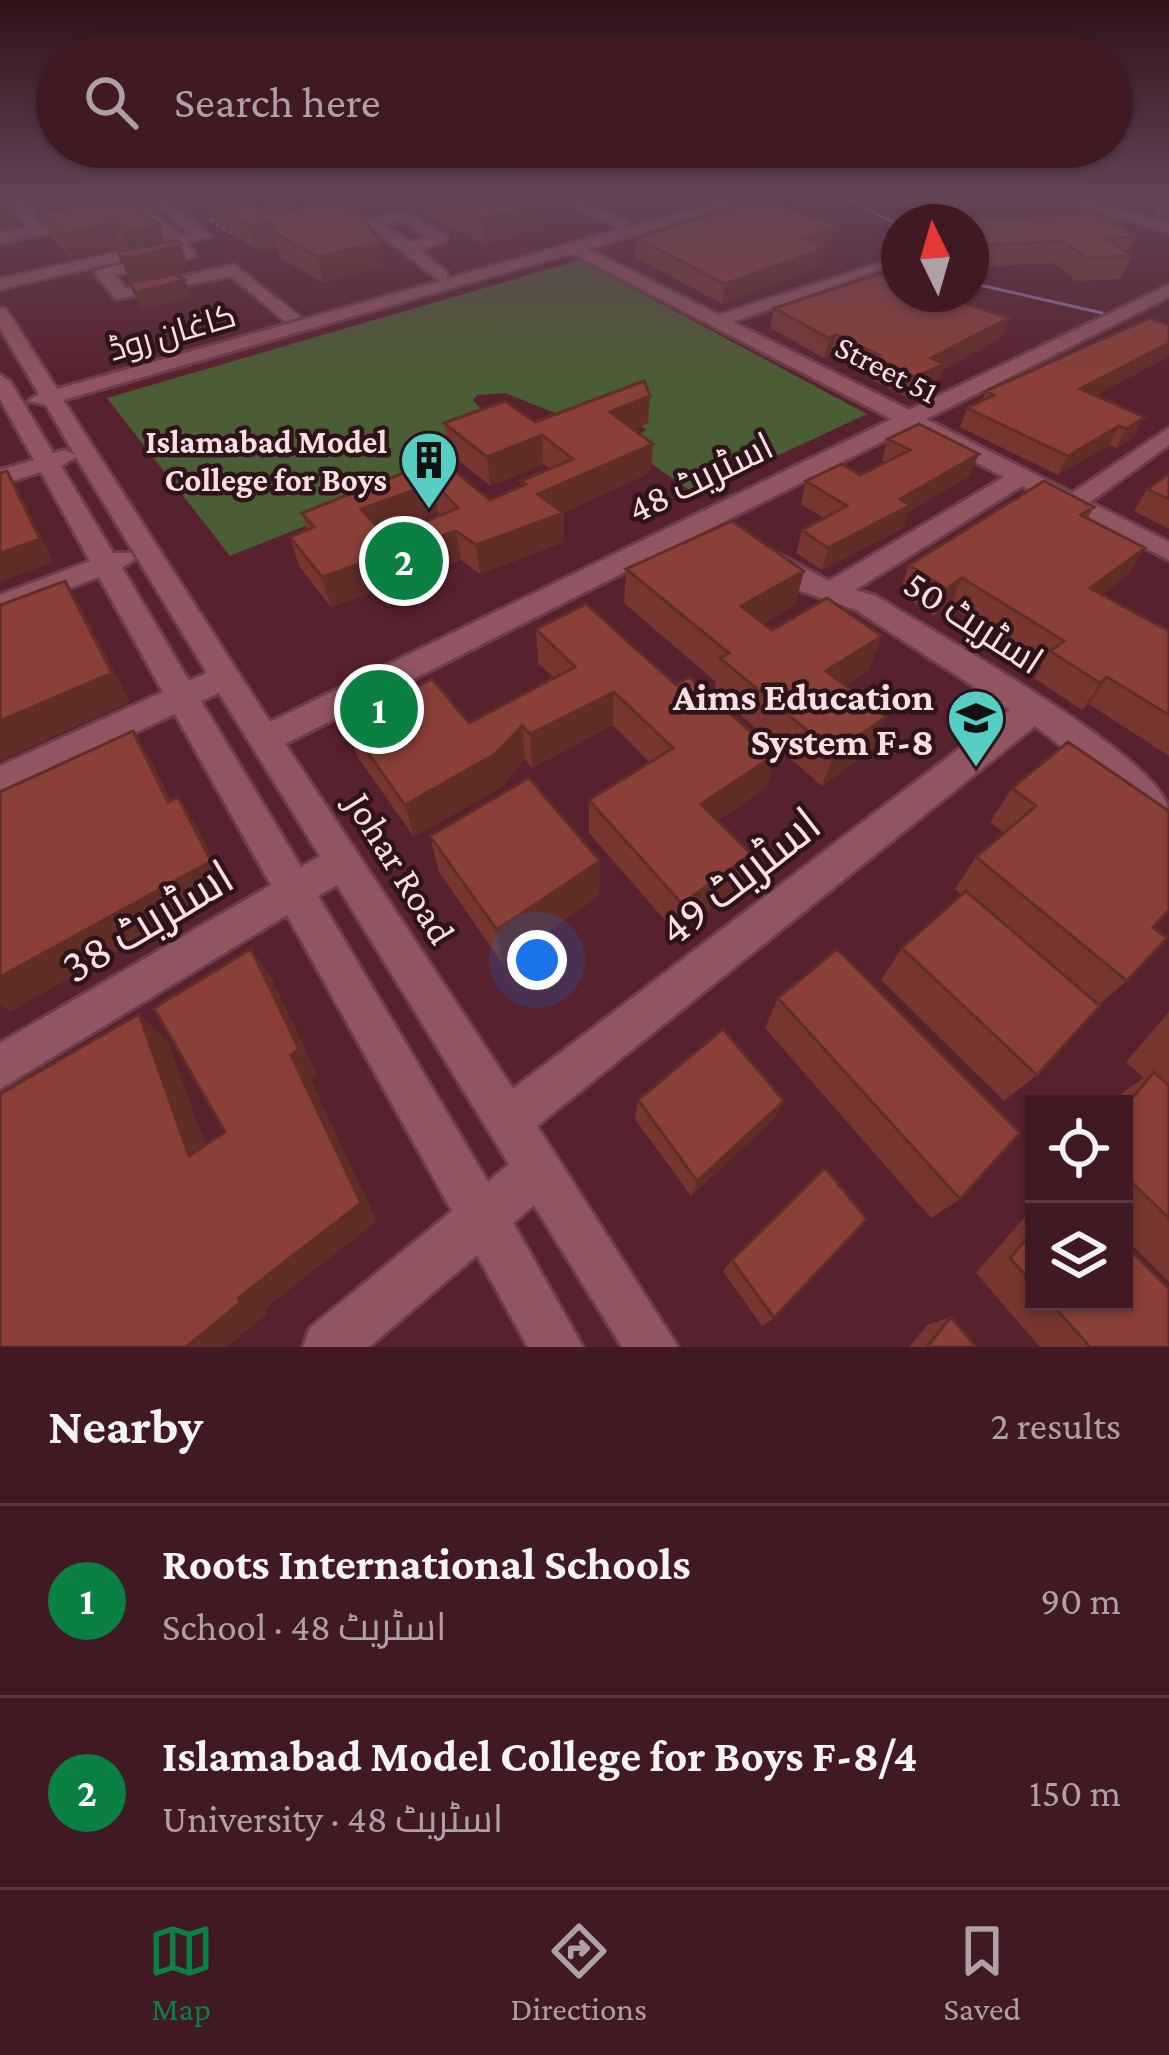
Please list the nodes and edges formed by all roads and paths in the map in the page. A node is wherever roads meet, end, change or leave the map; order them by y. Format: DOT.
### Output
graph roads {
  1 [pos="110,258"];
  2 [pos="168,258"];
  3 [pos="419,258"];
  4 [pos="513,258"];
  5 [pos="532,258"];
  6 [pos="594,258"];
  7 [pos="0,264"];
  8 [pos="880,264"];
  9 [pos="442,279"];
  10 [pos="0,281"];
  11 [pos="1169,290"];
  12 [pos="0,313"];
  13 [pos="291,317"];
  14 [pos="720,321"];
  15 [pos="164,359"];
  16 [pos="25,393"];
  17 [pos="911,418"];
  18 [pos="1169,435"];
  19 [pos="64,457"];
  20 [pos="1024,475"];
  21 [pos="0,478"];
  22 [pos="1076,501"];
  23 [pos="706,517"];
  24 [pos="144,550"];
  25 [pos="1169,552"];
  26 [pos="104,567"];
  27 [pos="831,592"];
  28 [pos="0,605"];
  29 [pos="228,676"];
  30 [pos="185,695"];
  31 [pos="1033,710"];
  32 [pos="267,738"];
  33 [pos="0,781"];
  34 [pos="1169,834"];
  35 [pos="344,861"];
  36 [pos="297,891"];
  37 [pos="0,1067"];
  38 [pos="507,1122"];
  39 [pos="538,1172"];
  40 [pos="483,1217"];
  41 [pos="329,1347"];
  42 [pos="557,1347"];
  43 [pos="652,1347"];
  1 -- 10 [label="street"];
  2 -- 13 [label="street"];
  3 -- 9 [label="street"];
  4 -- 9 [label="street, کاغان روڈ"];
  5 -- 9 [label="street, کاغان روڈ"];
  6 -- 14 [label="street, Street 51"];
  7 -- 10 [label="street"];
  8 -- 14 [label="street"];
  9 -- 13 [label="street, کاغان روڈ"];
  9 -- 15 [label="street, کاغان روڈ"];
  11 -- 17 [label="street, اسٹریٹ 48"];
  12 -- 16 [label="street, Johar Road"];
  13 -- 15 [label="street, کاغان روڈ"];
  14 -- 17 [label="street, Street 51"];
  15 -- 16 [label="street, کاغان روڈ"];
  16 -- 19 [label="street, Johar Road"];
  17 -- 20 [label="street, Street 51"];
  17 -- 23 [label="street, اسٹریٹ 48"];
  18 -- 22 [label="street"];
  19 -- 21 [label="street"];
  19 -- 24 [label="street, Johar Road"];
  19 -- 26 [label="street, Johar Road"];
  20 -- 22 [label="street, Street 51"];
  20 -- 27 [label="street"];
  22 -- 25 [label="street, Street 51"];
  23 -- 27 [label="street, اسٹریٹ 50"];
  23 -- 32 [label="street, اسٹریٹ 48"];
  24 -- 26 [label="street"];
  24 -- 29 [label="street, Johar Road"];
  26 -- 28 [label="street"];
  26 -- 30 [label="street, Johar Road"];
  27 -- 31 [label="street, اسٹریٹ 50"];
  29 -- 30 [label="street"];
  29 -- 32 [label="street, Johar Road"];
  30 -- 33 [label="street"];
  30 -- 36 [label="street, Johar Road"];
  31 -- 34 [label="street, اسٹریٹ 50"];
  31 -- 38 [label="street, اسٹریٹ 49"];
  32 -- 35 [label="street, Johar Road"];
  35 -- 36 [label="street, اسٹریٹ 38"];
  35 -- 38 [label="street, Johar Road"];
  36 -- 37 [label="street, اسٹریٹ 38"];
  36 -- 40 [label="street, Johar Road"];
  38 -- 39 [label="street, Johar Road"];
  39 -- 40 [label="street"];
  39 -- 43 [label="street, Johar Road"];
  40 -- 41 [label="street"];
  40 -- 42 [label="street, Johar Road"];
}
